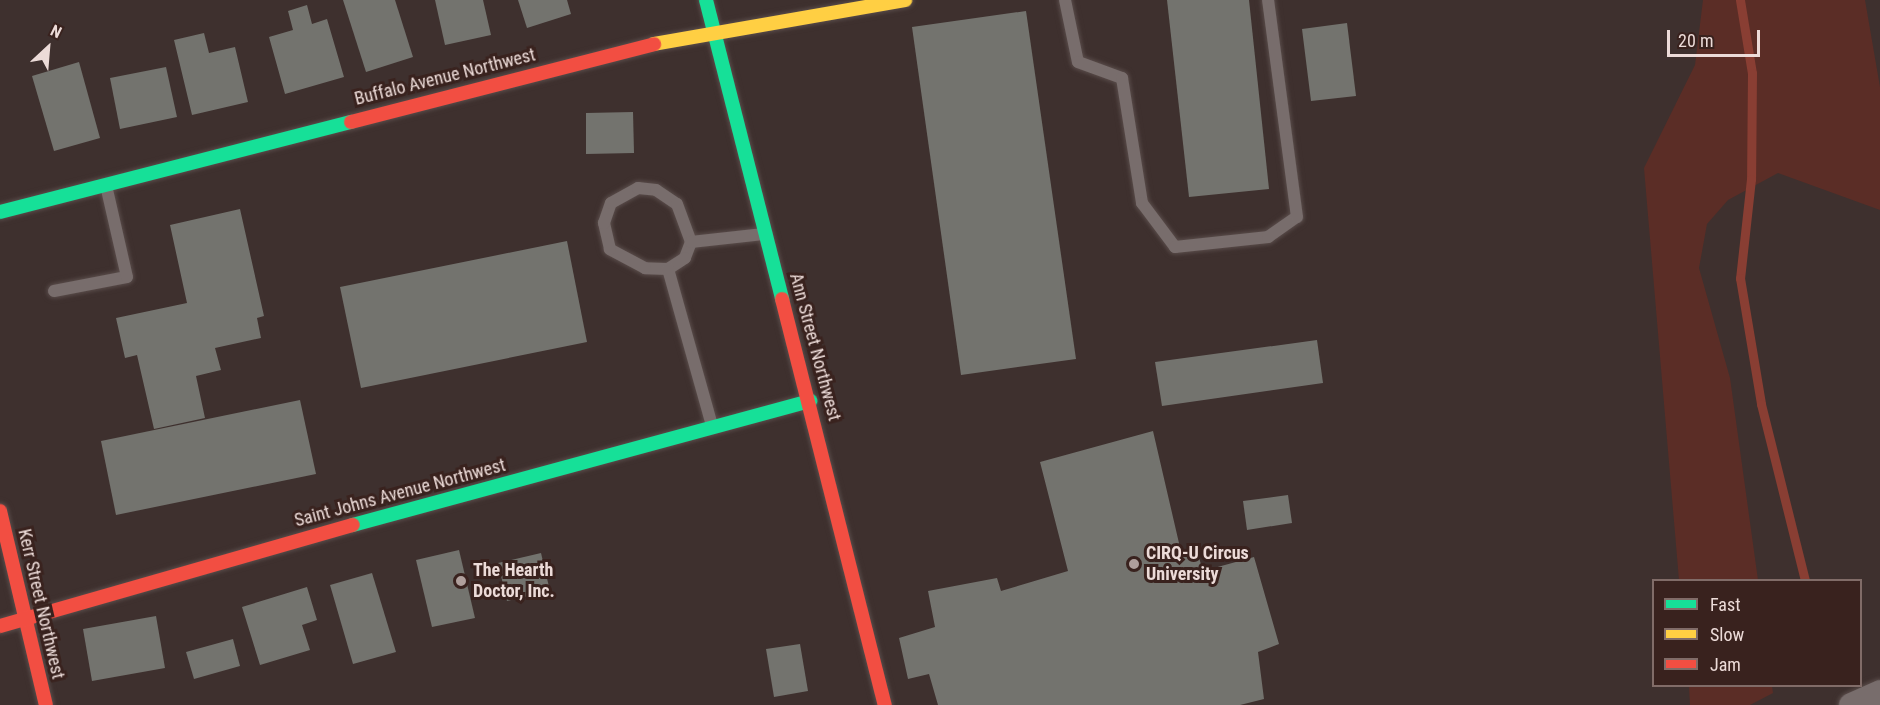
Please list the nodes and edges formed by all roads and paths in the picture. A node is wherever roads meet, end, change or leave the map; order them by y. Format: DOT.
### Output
graph roads {
  1 [pos="706,0"];
  2 [pos="905,0"];
  3 [pos="1065,0"];
  4 [pos="1268,0"];
  5 [pos="711,30"];
  6 [pos="106,184"];
  7 [pos="0,212"];
  8 [pos="765,234"];
  9 [pos="691,242"];
  10 [pos="668,269"];
  11 [pos="54,291"];
  12 [pos="810,401"];
  13 [pos="712,428"];
  14 [pos="0,511"];
  15 [pos="25,617"];
  16 [pos="0,626"];
  17 [pos="1880,692"];
  18 [pos="46,705"];
  19 [pos="885,705"];
  20 [pos="1851,705"];
  1 -- 5 [label="street, Ann Street Northwest"];
  2 -- 5 [label="street, Buffalo Avenue Northwest"];
  3 -- 4 [label="lane"];
  5 -- 6 [label="street, Buffalo Avenue Northwest"];
  5 -- 8 [label="street, Ann Street Northwest"];
  6 -- 7 [label="street, Buffalo Avenue Northwest"];
  6 -- 11 [label="lane"];
  8 -- 9 [label="lane"];
  8 -- 12 [label="street, Ann Street Northwest"];
  9 -- 10 [label="lane"];
  9 -- 10 [label="lane"];
  10 -- 13 [label="lane"];
  12 -- 13 [label="street, Saint Johns Avenue Northwest"];
  12 -- 19 [label="street, Ann Street Northwest"];
  13 -- 15 [label="street, Saint Johns Avenue Northwest"];
  14 -- 15 [label="street, Kerr Street Northwest"];
  15 -- 16 [label="street, Saint Johns Avenue Northwest"];
  15 -- 18 [label="street, Kerr Street Northwest"];
  17 -- 20 [label="street"];
}
